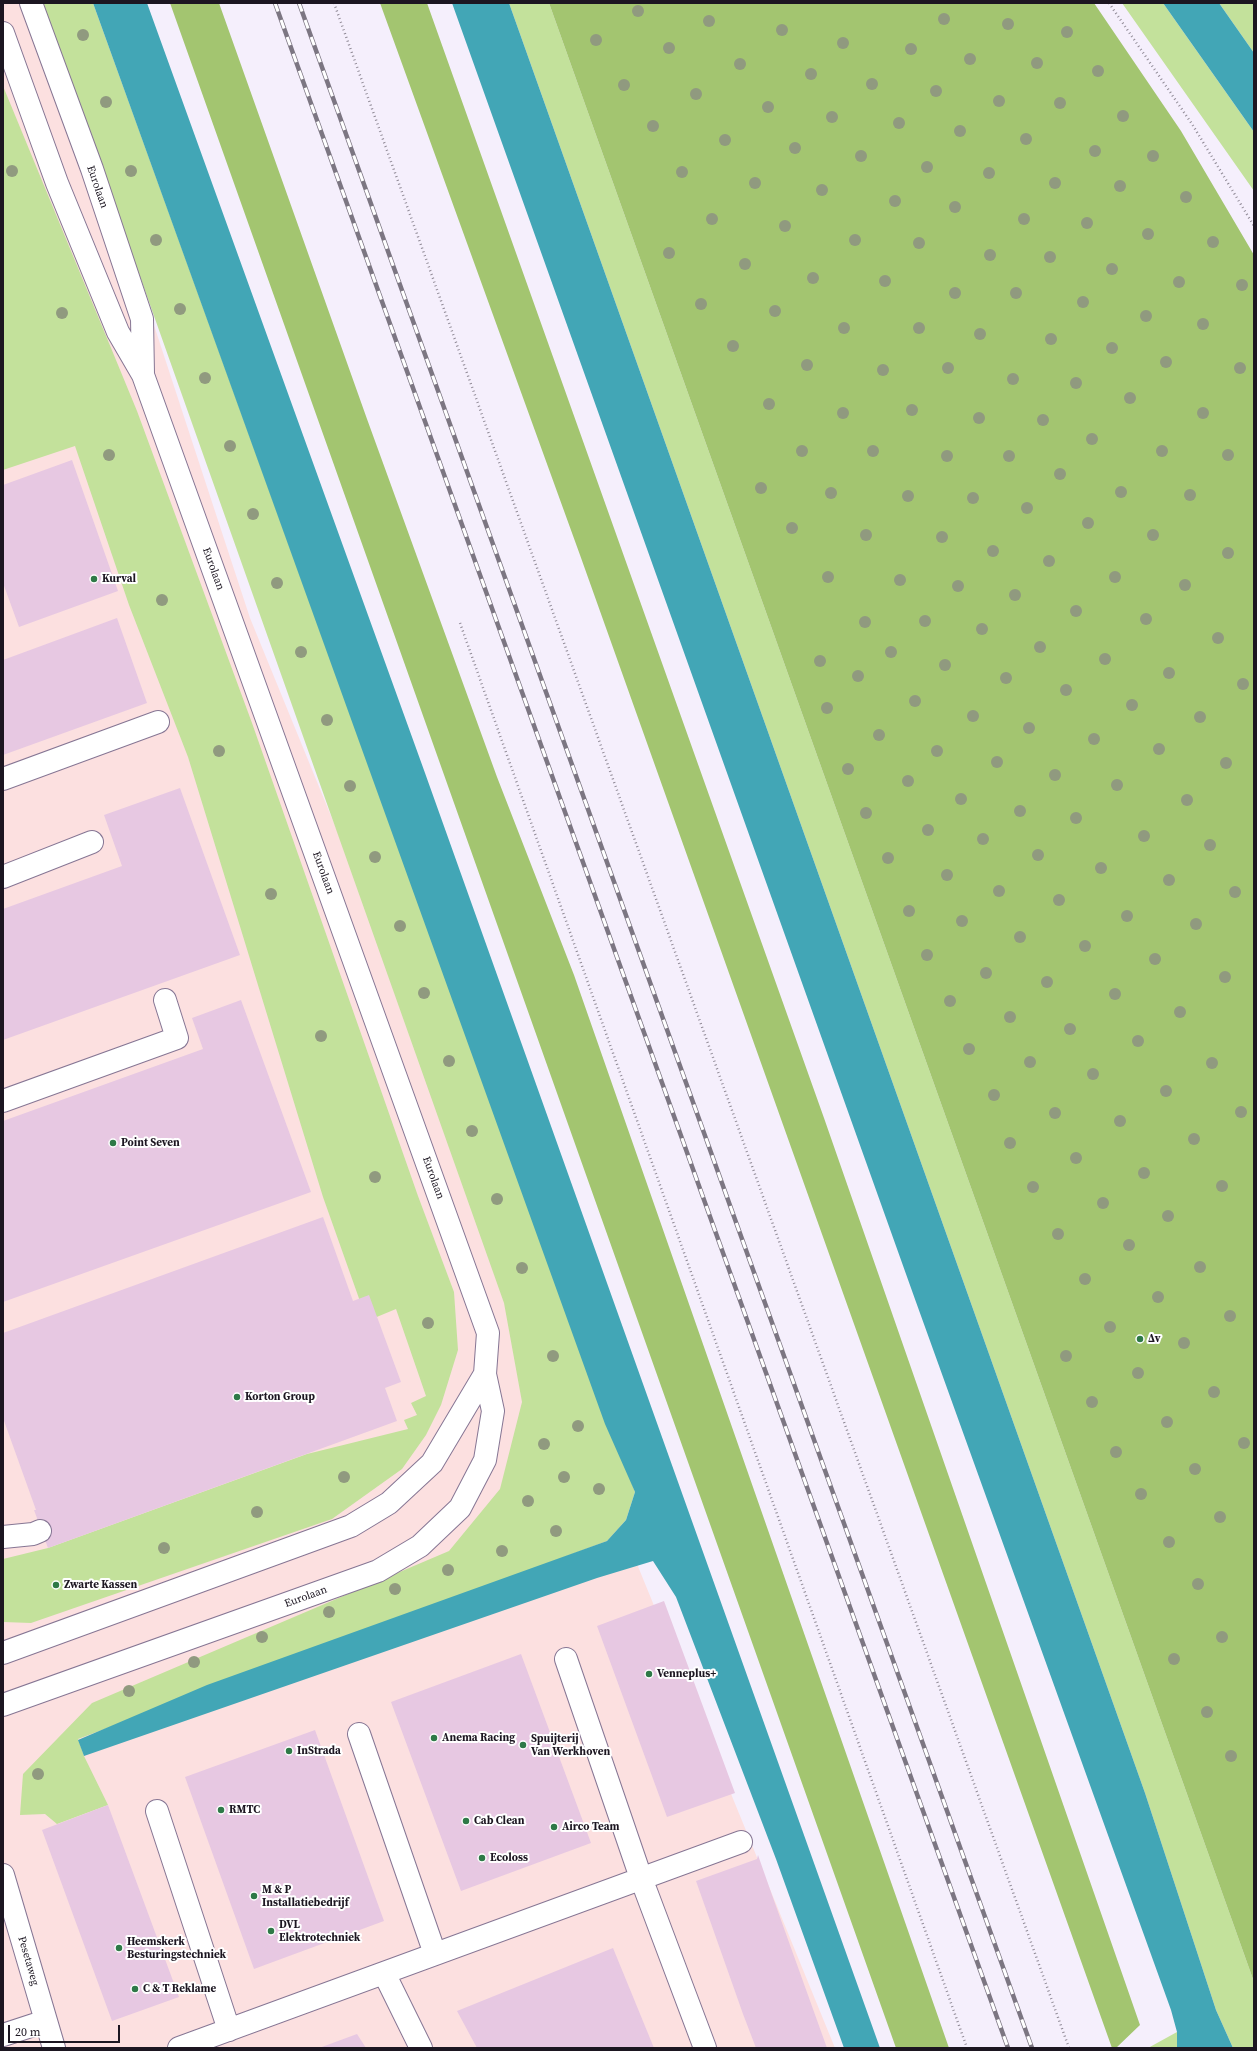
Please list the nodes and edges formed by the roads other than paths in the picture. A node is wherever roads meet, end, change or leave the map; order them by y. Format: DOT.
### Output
graph roads {
  1 [pos="31,3"];
  2 [pos="3,33"];
  3 [pos="143,375"];
  4 [pos="158,722"];
  5 [pos="3,779"];
  6 [pos="92,842"];
  7 [pos="3,877"];
  8 [pos="165,1000"];
  9 [pos="3,1101"];
  10 [pos="485,1374"];
  11 [pos="40,1531"];
  12 [pos="3,1537"];
  13 [pos="3,1653"];
  14 [pos="566,1659"];
  15 [pos="3,1705"];
  16 [pos="359,1734"];
  17 [pos="158,1811"];
  18 [pos="741,1842"];
  19 [pos="3,1875"];
  20 [pos="641,1878"];
  21 [pos="435,1954"];
  22 [pos="384,1973"];
  23 [pos="46,2021"];
  24 [pos="229,2030"];
  25 [pos="3,2035"];
  26 [pos="54,2048"];
  27 [pos="179,2048"];
  28 [pos="421,2048"];
  29 [pos="704,2048"];
  1 -- 3 [label="main road, Eurolaan"];
  2 -- 3 [label="main road, Eurolaan"];
  3 -- 10 [label="main road, Eurolaan"];
  4 -- 5 [label="main road"];
  6 -- 7 [label="main road"];
  8 -- 9 [label="main road"];
  10 -- 13 [label="main road, Eurolaan"];
  10 -- 15 [label="main road, Eurolaan"];
  11 -- 12 [label="main road"];
  14 -- 20 [label="main road"];
  16 -- 21 [label="main road"];
  17 -- 24 [label="main road"];
  18 -- 20 [label="main road"];
  19 -- 23 [label="main road, Pesetaweg"];
  20 -- 21 [label="main road"];
  20 -- 29 [label="main road"];
  21 -- 22 [label="main road"];
  22 -- 24 [label="main road"];
  22 -- 28 [label="main road"];
  23 -- 25 [label="main road"];
  23 -- 26 [label="main road, Pesetaweg"];
  24 -- 27 [label="main road"];
}
